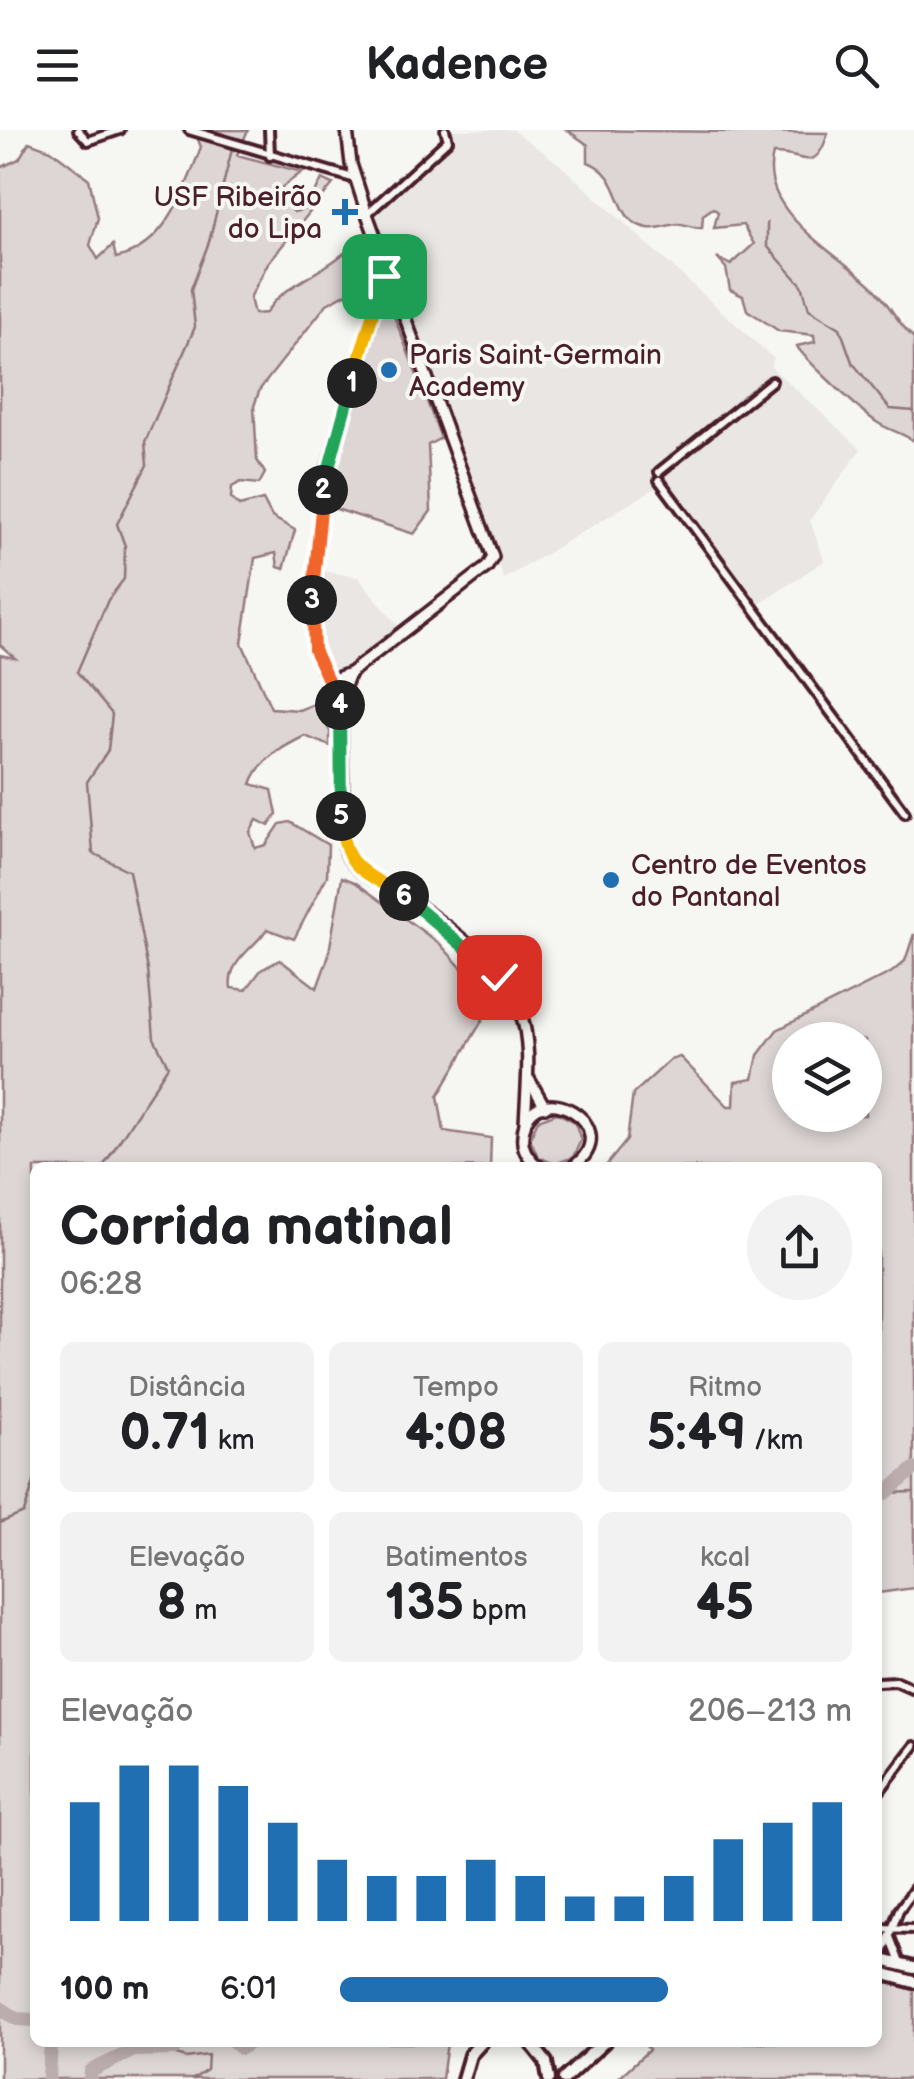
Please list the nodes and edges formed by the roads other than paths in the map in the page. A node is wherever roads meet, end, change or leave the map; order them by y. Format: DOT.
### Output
graph roads {
  1 [pos="78,130"];
  2 [pos="120,130"];
  3 [pos="189,130"];
  4 [pos="268,130"];
  5 [pos="347,130"];
  6 [pos="445,130"];
  7 [pos="270,156"];
  8 [pos="356,179"];
  9 [pos="366,214"];
  10 [pos="384,259"];
  11 [pos="394,289"];
  12 [pos="382,291"];
  13 [pos="772,382"];
  14 [pos="350,674"];
  15 [pos="329,681"];
  16 [pos="339,702"];
  17 [pos="906,813"];
  18 [pos="526,1072"];
  19 [pos="545,1106"];
  20 [pos="525,1126"];
  21 [pos="526,1154"];
  22 [pos="528,1162"];
  23 [pos="534,1162"];
  24 [pos="577,1162"];
  25 [pos="882,1681"];
  26 [pos="914,1688"];
  27 [pos="914,1746"];
  28 [pos="882,1788"];
  29 [pos="914,1889"];
  30 [pos="892,1927"];
  31 [pos="882,1928"];
  32 [pos="914,1929"];
  33 [pos="889,1936"];
  34 [pos="882,1952"];
  35 [pos="882,1960"];
  36 [pos="901,1964"];
  37 [pos="914,1968"];
  38 [pos="882,1973"];
  39 [pos="914,1982"];
  40 [pos="466,2047"];
  41 [pos="478,2047"];
  42 [pos="534,2047"];
  43 [pos="599,2047"];
  44 [pos="466,2063"];
  45 [pos="463,2078"];
  46 [pos="549,2079"];
  47 [pos="564,2079"];
  1 -- 2 [label="street"];
  3 -- 7 [label="street"];
  4 -- 7 [label="street"];
  5 -- 8 [label="main road"];
  6 -- 9 [label="street"];
  7 -- 8 [label="street"];
  8 -- 9 [label="main road"];
  9 -- 10 [label="main road"];
  10 -- 11 [label="main road"];
  10 -- 12 [label="main road"];
  11 -- 12 [label="main road"];
  11 -- 14 [label="main road"];
  12 -- 15 [label="main road"];
  13 -- 17 [label="street"];
  14 -- 15 [label="main road"];
  14 -- 16 [label="main road"];
  15 -- 16 [label="main road"];
  16 -- 18 [label="main road"];
  18 -- 19 [label="main road"];
  18 -- 20 [label="main road"];
  19 -- 20 [label="main road"];
  19 -- 24 [label="main road"];
  20 -- 21 [label="main road"];
  21 -- 22 [label="main road"];
  21 -- 23 [label="main road"];
  25 -- 26 [label="street"];
  27 -- 28 [label="street"];
  29 -- 30 [label="street"];
  30 -- 31 [label="street"];
  30 -- 32 [label="street"];
  30 -- 33 [label="street"];
  33 -- 34 [label="street"];
  33 -- 36 [label="street"];
  35 -- 36 [label="highway"];
  36 -- 37 [label="highway"];
  38 -- 39 [label="highway"];
  40 -- 44 [label="main road"];
  41 -- 44 [label="highway"];
  42 -- 46 [label="highway"];
  43 -- 47 [label="highway"];
  44 -- 45 [label="highway"];
}
